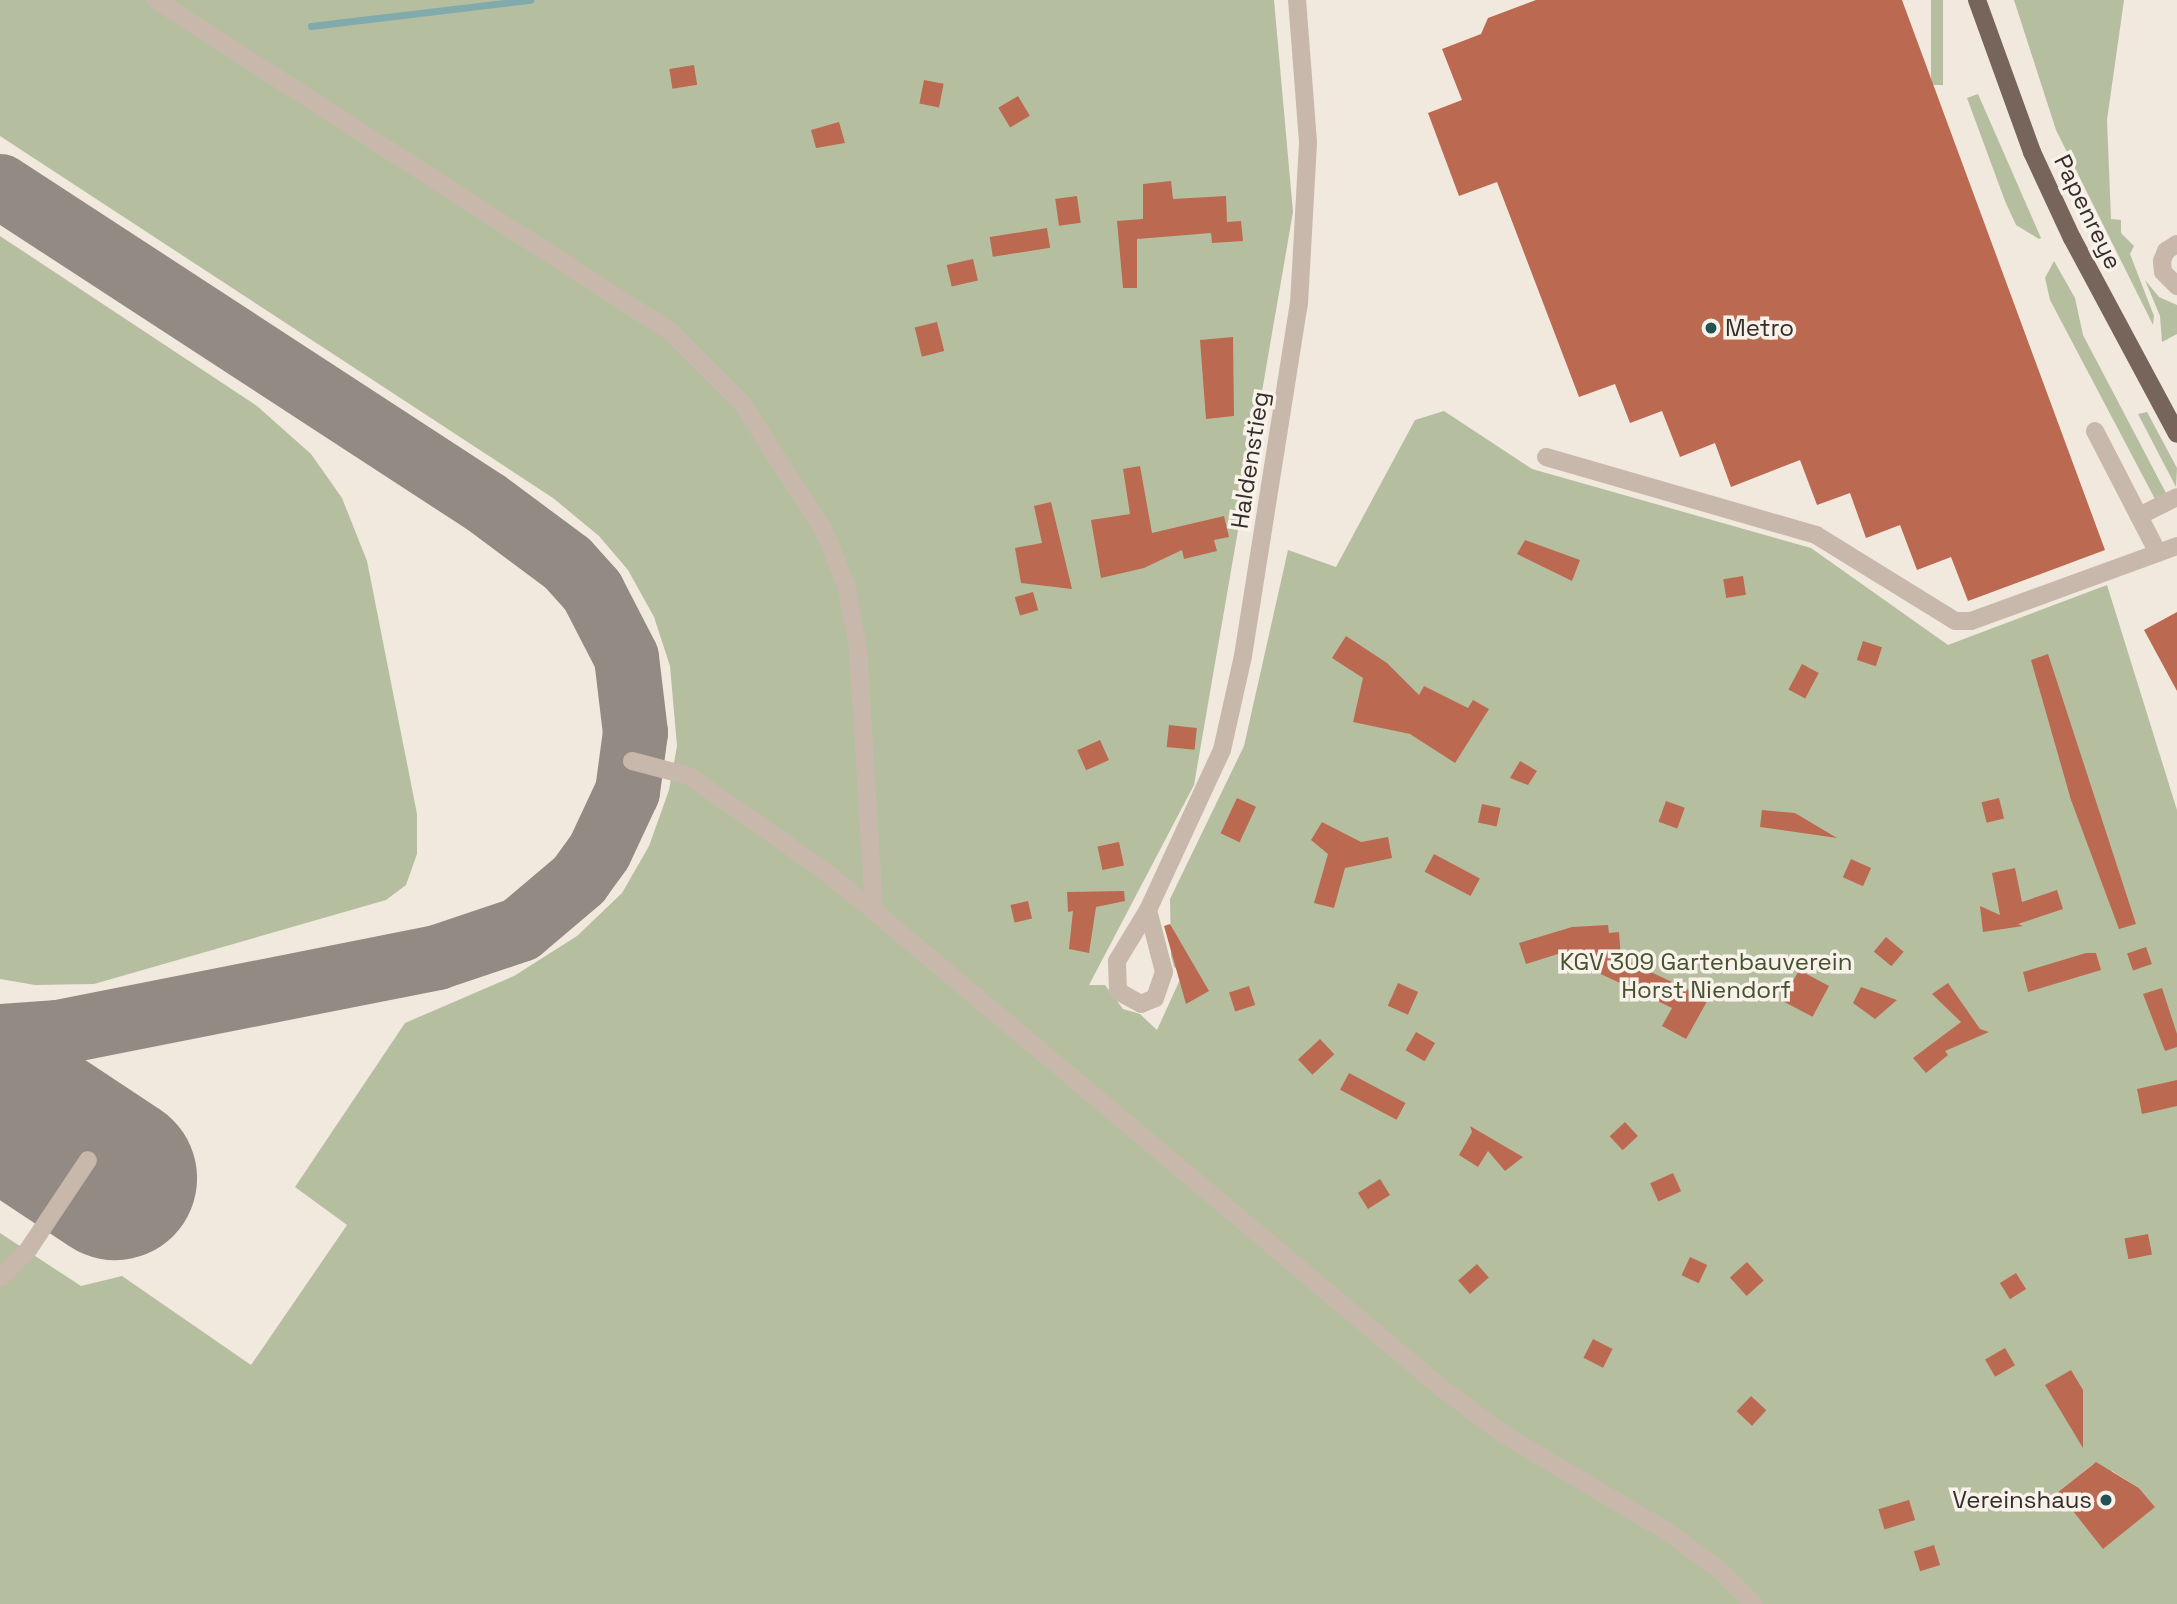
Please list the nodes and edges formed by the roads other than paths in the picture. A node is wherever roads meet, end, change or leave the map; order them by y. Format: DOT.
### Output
graph roads {
  1 [pos="156,0"];
  2 [pos="1297,0"];
  3 [pos="1977,0"];
  4 [pos="2177,244"];
  5 [pos="2177,286"];
  6 [pos="2095,431"];
  7 [pos="2177,434"];
  8 [pos="1546,457"];
  9 [pos="2177,497"];
  10 [pos="2139,516"];
  11 [pos="2177,546"];
  12 [pos="2158,553"];
  13 [pos="632,761"];
  14 [pos="1148,910"];
  15 [pos="874,911"];
  16 [pos="88,1160"];
  17 [pos="0,1278"];
  18 [pos="1754,1604"];
  1 -- 15 [label="street"];
  2 -- 14 [label="street, Haldenstieg"];
  3 -- 7 [label="main road, Papenreye"];
  4 -- 5 [label="street"];
  6 -- 10 [label="street"];
  8 -- 12 [label="street"];
  9 -- 10 [label="street"];
  10 -- 12 [label="street"];
  11 -- 12 [label="street"];
  13 -- 15 [label="street"];
  14 -- 14 [label="street, Haldenstieg"];
  15 -- 18 [label="street"];
  16 -- 17 [label="street"];
}
